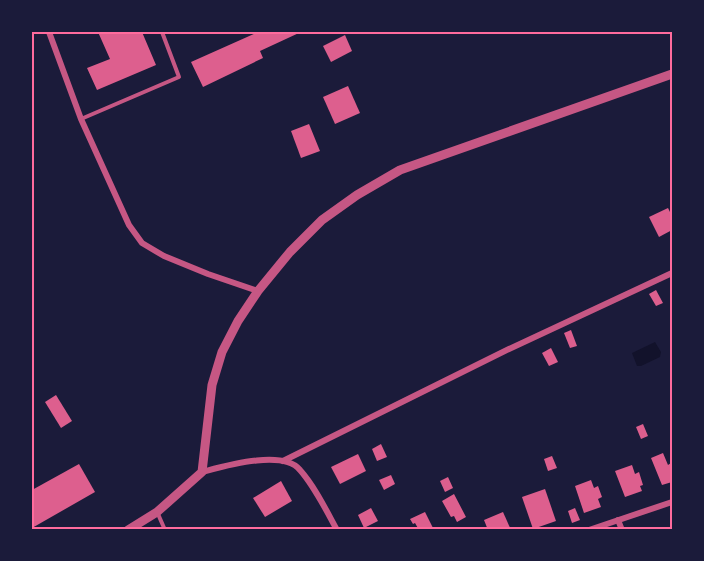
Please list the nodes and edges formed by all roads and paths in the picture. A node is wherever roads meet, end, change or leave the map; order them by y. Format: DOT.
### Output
graph roads {
  1 [pos="49,32"];
  2 [pos="162,32"];
  3 [pos="672,74"];
  4 [pos="81,119"];
  5 [pos="672,273"];
  6 [pos="258,291"];
  7 [pos="283,461"];
  8 [pos="202,472"];
  9 [pos="672,502"];
  10 [pos="157,512"];
  11 [pos="618,520"];
  12 [pos="128,530"];
  13 [pos="165,530"];
  14 [pos="337,530"];
  15 [pos="589,530"];
  16 [pos="622,530"];
  1 -- 4 [label="street"];
  2 -- 4 [label="lane"];
  3 -- 6 [label="street"];
  4 -- 6 [label="street"];
  5 -- 7 [label="street"];
  6 -- 8 [label="street"];
  7 -- 8 [label="street"];
  7 -- 14 [label="street"];
  8 -- 10 [label="street"];
  9 -- 11 [label="street"];
  10 -- 12 [label="street"];
  10 -- 13 [label="lane"];
  11 -- 15 [label="street"];
  11 -- 16 [label="street"];
}
